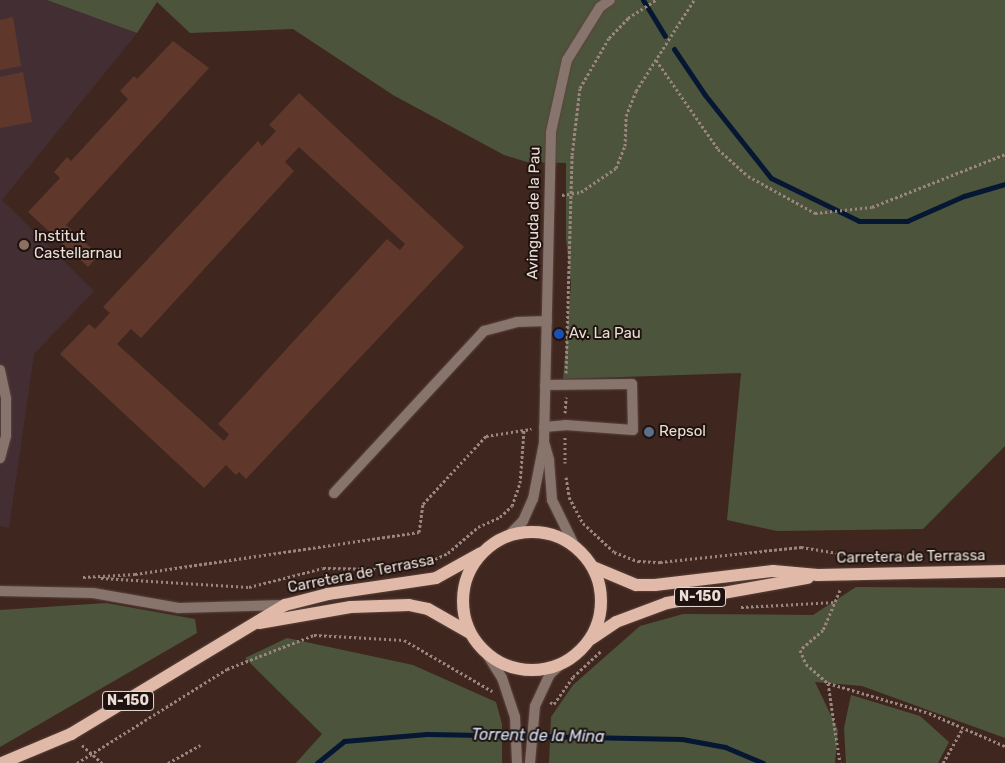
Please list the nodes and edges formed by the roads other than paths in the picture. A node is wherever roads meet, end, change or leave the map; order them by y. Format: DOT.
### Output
graph roads {
  1 [pos="610,0"];
  2 [pos="547,321"];
  3 [pos="0,370"];
  4 [pos="545,386"];
  5 [pos="544,428"];
  6 [pos="544,442"];
  7 [pos="0,458"];
  8 [pos="334,493"];
  9 [pos="509,535"];
  10 [pos="574,545"];
  11 [pos="482,553"];
  12 [pos="593,567"];
  13 [pos="1005,571"];
  14 [pos="818,575"];
  15 [pos="0,591"];
  16 [pos="285,605"];
  17 [pos="247,626"];
  18 [pos="470,633"];
  19 [pos="590,640"];
  20 [pos="487,654"];
  21 [pos="561,664"];
  22 [pos="2,763"];
  23 [pos="517,763"];
  24 [pos="530,763"];
  1 -- 2 [label="street, Avinguda de la Pau"];
  2 -- 4 [label="street, Avinguda de la Pau"];
  2 -- 8 [label="street"];
  3 -- 7 [label="street"];
  4 -- 5 [label="street, Avinguda de la Pau"];
  4 -- 5 [label="street"];
  5 -- 6 [label="street, Avinguda de la Pau"];
  6 -- 9 [label="street, Avinguda de la Pau"];
  6 -- 10 [label="street, Avinguda de la Pau"];
  9 -- 10 [label="main road, N-150"];
  9 -- 11 [label="main road, N-150"];
  10 -- 12 [label="main road, N-150"];
  11 -- 16 [label="main road, Carretera de Terrassa / N-150"];
  11 -- 18 [label="main road, N-150"];
  12 -- 14 [label="main road, Carretera de Terrassa / N-150"];
  12 -- 19 [label="main road, N-150"];
  13 -- 14 [label="main road, Carretera de Terrassa / N-150"];
  14 -- 19 [label="main road, Carretera de Terrassa / N-150"];
  15 -- 16 [label="street"];
  16 -- 17 [label="main road, Carretera de Terrassa / N-150"];
  17 -- 18 [label="main road, Carretera de Terrassa / N-150"];
  17 -- 22 [label="main road, Carretera de Terrassa / N-150"];
  18 -- 20 [label="main road, N-150"];
  19 -- 21 [label="main road, N-150"];
  20 -- 21 [label="main road, N-150"];
  20 -- 23 [label="street"];
  21 -- 24 [label="street"];
}
